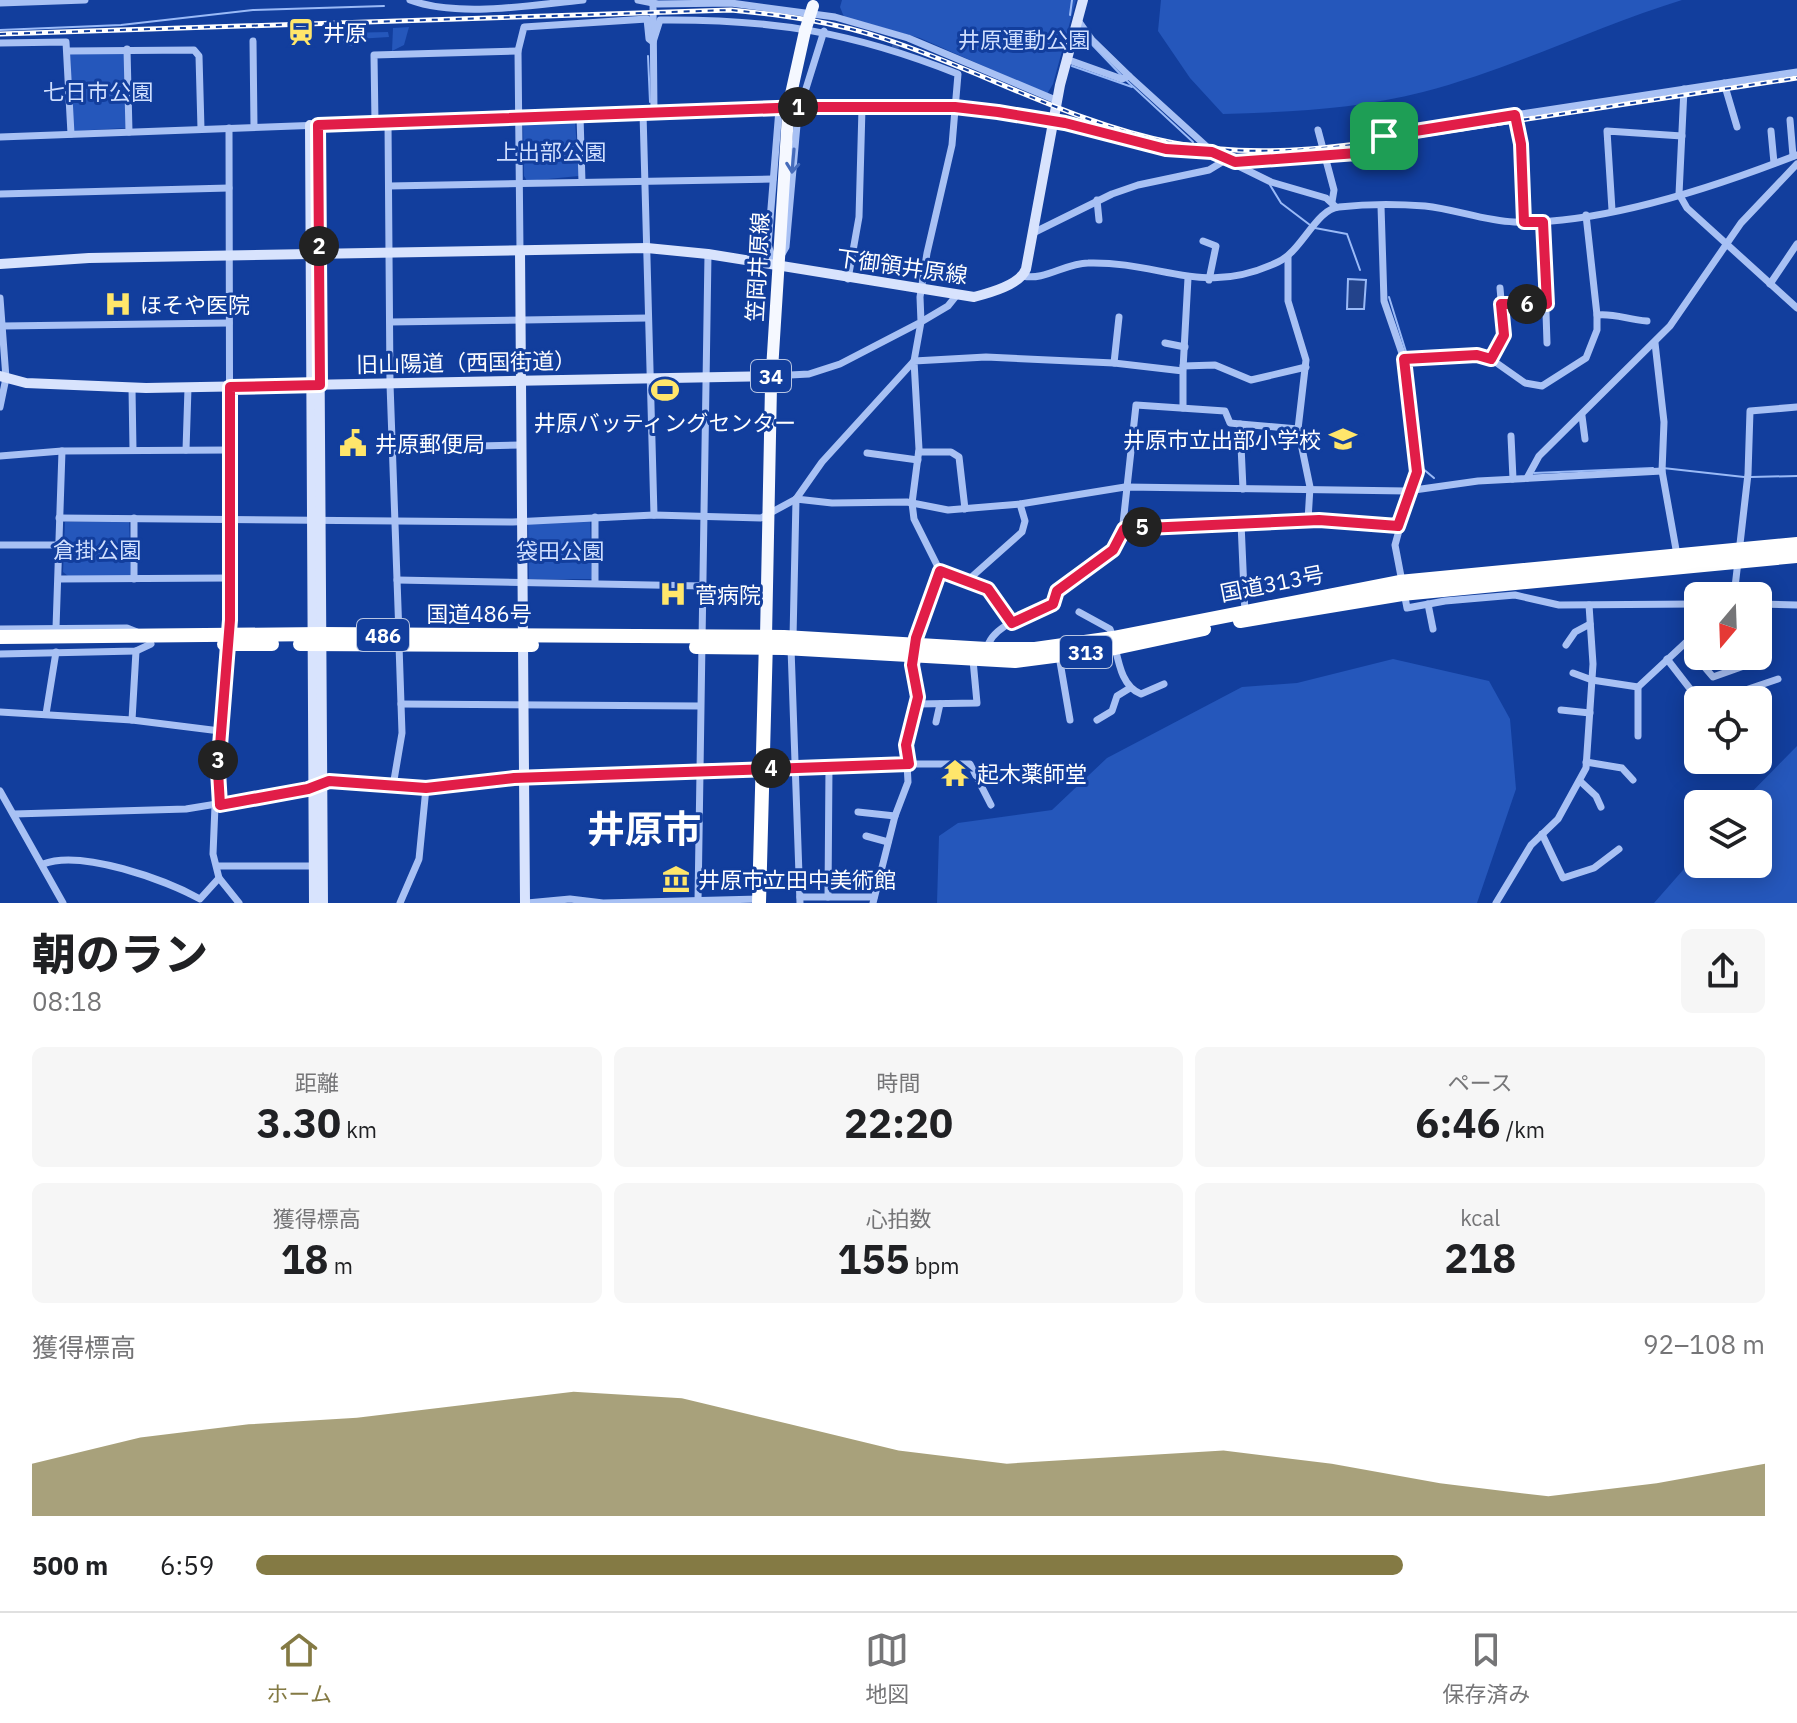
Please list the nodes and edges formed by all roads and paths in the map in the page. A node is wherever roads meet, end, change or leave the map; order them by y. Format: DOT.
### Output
graph roads {
  1 [pos="85,0"];
  2 [pos="410,0"];
  3 [pos="583,0"];
  4 [pos="638,0"];
  5 [pos="1083,0"];
  6 [pos="653,2"];
  7 [pos="0,3"];
  8 [pos="814,3"];
  9 [pos="783,4"];
  10 [pos="1077,19"];
  11 [pos="824,31"];
  12 [pos="253,41"];
  13 [pos="653,42"];
  14 [pos="0,43"];
  15 [pos="127,49"];
  16 [pos="68,51"];
  17 [pos="518,51"];
  18 [pos="1066,59"];
  19 [pos="1797,72"];
  20 [pos="1126,77"];
  21 [pos="1724,83"];
  22 [pos="1684,89"];
  23 [pos="1058,101"];
  24 [pos="955,107"];
  25 [pos="789,108"];
  26 [pos="862,108"];
  27 [pos="654,112"];
  28 [pos="643,113"];
  29 [pos="1515,115"];
  30 [pos="580,116"];
  31 [pos="519,119"];
  32 [pos="1790,120"];
  33 [pos="1055,121"];
  34 [pos="388,122"];
  35 [pos="375,123"];
  36 [pos="314,125"];
  37 [pos="254,127"];
  38 [pos="1737,127"];
  39 [pos="229,128"];
  40 [pos="201,129"];
  41 [pos="1318,130"];
  42 [pos="1771,131"];
  43 [pos="129,132"];
  44 [pos="71,134"];
  45 [pos="1682,136"];
  46 [pos="0,137"];
  47 [pos="1212,152"];
  48 [pos="1325,156"];
  49 [pos="1796,158"];
  50 [pos="1227,161"];
  51 [pos="1774,163"];
  52 [pos="773,179"];
  53 [pos="582,182"];
  54 [pos="644,182"];
  55 [pos="520,184"];
  56 [pos="389,186"];
  57 [pos="229,188"];
  58 [pos="0,194"];
  59 [pos="1679,194"];
  60 [pos="1097,200"];
  61 [pos="1334,204"];
  62 [pos="1381,206"];
  63 [pos="1612,210"];
  64 [pos="1586,215"];
  65 [pos="1099,220"];
  66 [pos="1524,222"];
  67 [pos="1543,222"];
  68 [pos="1035,232"];
  69 [pos="1203,241"];
  70 [pos="1727,243"];
  71 [pos="1797,244"];
  72 [pos="647,248"];
  73 [pos="520,251"];
  74 [pos="315,254"];
  75 [pos="388,254"];
  76 [pos="708,254"];
  77 [pos="230,256"];
  78 [pos="1288,257"];
  79 [pos="0,264"];
  80 [pos="776,267"];
  81 [pos="1023,276"];
  82 [pos="1188,278"];
  83 [pos="848,279"];
  84 [pos="1209,280"];
  85 [pos="1770,284"];
  86 [pos="1500,288"];
  87 [pos="921,291"];
  88 [pos="956,296"];
  89 [pos="0,298"];
  90 [pos="1501,304"];
  91 [pos="1547,304"];
  92 [pos="1797,308"];
  93 [pos="1597,315"];
  94 [pos="1119,317"];
  95 [pos="648,318"];
  96 [pos="520,320"];
  97 [pos="1647,321"];
  98 [pos="390,322"];
  99 [pos="921,322"];
  100 [pos="229,323"];
  101 [pos="2,326"];
  102 [pos="1165,343"];
  103 [pos="1547,343"];
  104 [pos="1655,343"];
  105 [pos="1185,347"];
  106 [pos="1404,359"];
  107 [pos="1491,359"];
  108 [pos="914,361"];
  109 [pos="1114,363"];
  110 [pos="1306,367"];
  111 [pos="1183,369"];
  112 [pos="771,376"];
  113 [pos="3,377"];
  114 [pos="705,377"];
  115 [pos="650,378"];
  116 [pos="520,381"];
  117 [pos="390,384"];
  118 [pos="316,385"];
  119 [pos="230,387"];
  120 [pos="132,388"];
  121 [pos="188,388"];
  122 [pos="1135,395"];
  123 [pos="1136,405"];
  124 [pos="0,407"];
  125 [pos="1797,407"];
  126 [pos="1183,408"];
  127 [pos="1582,416"];
  128 [pos="1240,424"];
  129 [pos="1298,429"];
  130 [pos="1511,436"];
  131 [pos="1585,439"];
  132 [pos="521,445"];
  133 [pos="392,448"];
  134 [pos="133,450"];
  135 [pos="186,450"];
  136 [pos="229,450"];
  137 [pos="62,451"];
  138 [pos="867,453"];
  139 [pos="0,456"];
  140 [pos="918,456"];
  141 [pos="1662,469"];
  142 [pos="1527,478"];
  143 [pos="1513,479"];
  144 [pos="1125,487"];
  145 [pos="1310,487"];
  146 [pos="1243,489"];
  147 [pos="1412,490"];
  148 [pos="796,499"];
  149 [pos="912,503"];
  150 [pos="1020,504"];
  151 [pos="965,509"];
  152 [pos="654,515"];
  153 [pos="704,516"];
  154 [pos="595,517"];
  155 [pos="768,517"];
  156 [pos="59,518"];
  157 [pos="134,518"];
  158 [pos="229,518"];
  159 [pos="317,519"];
  160 [pos="394,519"];
  161 [pos="1308,520"];
  162 [pos="520,521"];
  163 [pos="1241,523"];
  164 [pos="1398,526"];
  165 [pos="1124,529"];
  166 [pos="1012,540"];
  167 [pos="1797,544"];
  168 [pos="0,545"];
  169 [pos="58,545"];
  170 [pos="1020,550"];
  171 [pos="1740,556"];
  172 [pos="1797,556"];
  173 [pos="1678,561"];
  174 [pos="940,571"];
  175 [pos="231,578"];
  176 [pos="59,579"];
  177 [pos="134,579"];
  178 [pos="397,580"];
  179 [pos="967,581"];
  180 [pos="521,582"];
  181 [pos="1736,582"];
  182 [pos="595,583"];
  183 [pos="703,586"];
  184 [pos="1400,588"];
  185 [pos="1428,604"];
  186 [pos="1684,604"];
  187 [pos="1772,604"];
  188 [pos="1589,605"];
  189 [pos="1797,605"];
  190 [pos="1079,612"];
  191 [pos="1245,616"];
  192 [pos="1012,623"];
  193 [pos="1590,624"];
  194 [pos="56,628"];
  195 [pos="0,629"];
  196 [pos="1433,629"];
  197 [pos="0,637"];
  198 [pos="317,639"];
  199 [pos="150,640"];
  200 [pos="228,640"];
  201 [pos="399,640"];
  202 [pos="523,640"];
  203 [pos="701,642"];
  204 [pos="766,643"];
  205 [pos="792,643"];
  206 [pos="1114,643"];
  207 [pos="0,645"];
  208 [pos="1566,645"];
  209 [pos="1684,645"];
  210 [pos="987,649"];
  211 [pos="914,650"];
  212 [pos="136,651"];
  213 [pos="56,652"];
  214 [pos="0,654"];
  215 [pos="1059,656"];
  216 [pos="1667,659"];
  217 [pos="973,660"];
  218 [pos="1707,670"];
  219 [pos="1733,670"];
  220 [pos="1573,673"];
  221 [pos="1778,679"];
  222 [pos="1592,680"];
  223 [pos="1164,684"];
  224 [pos="1688,686"];
  225 [pos="1757,686"];
  226 [pos="1638,687"];
  227 [pos="1130,688"];
  228 [pos="401,704"];
  229 [pos="918,704"];
  230 [pos="940,704"];
  231 [pos="524,705"];
  232 [pos="699,706"];
  233 [pos="1561,710"];
  234 [pos="0,712"];
  235 [pos="1590,713"];
  236 [pos="46,714"];
  237 [pos="132,720"];
  238 [pos="1070,720"];
  239 [pos="1097,720"];
  240 [pos="936,722"];
  241 [pos="220,731"];
  242 [pos="1638,736"];
  243 [pos="1586,762"];
  244 [pos="909,764"];
  245 [pos="829,766"];
  246 [pos="798,767"];
  247 [pos="762,768"];
  248 [pos="699,771"];
  249 [pos="524,777"];
  250 [pos="1633,780"];
  251 [pos="1580,781"];
  252 [pos="318,785"];
  253 [pos="393,786"];
  254 [pos="426,788"];
  255 [pos="0,791"];
  256 [pos="991,805"];
  257 [pos="217,806"];
  258 [pos="1601,807"];
  259 [pos="12,811"];
  260 [pos="0,812"];
  261 [pos="858,812"];
  262 [pos="895,816"];
  263 [pos="1542,834"];
  264 [pos="866,836"];
  265 [pos="888,842"];
  266 [pos="1619,849"];
  267 [pos="43,864"];
  268 [pos="217,866"];
  269 [pos="318,866"];
  270 [pos="219,878"];
  271 [pos="828,897"];
  272 [pos="800,900"];
  273 [pos="874,900"];
  274 [pos="698,901"];
  275 [pos="759,901"];
  276 [pos="625,902"];
  277 [pos="661,902"];
  278 [pos="63,903"];
  279 [pos="239,903"];
  280 [pos="314,903"];
  281 [pos="323,903"];
  282 [pos="400,903"];
  283 [pos="526,903"];
  284 [pos="1496,903"];
  1 -- 7 [label="street"];
  2 -- 3 [label="street"];
  4 -- 6 [label="street"];
  5 -- 10 [label="street"];
  6 -- 9 [label="street"];
  6 -- 13 [label="street"];
  8 -- 25 [label="main road, 笠岡井原線 / 34, bridge"];
  9 -- 23 [label="street"];
  10 -- 18 [label="street"];
  10 -- 20 [label="street"];
  11 -- 13 [label="street"];
  11 -- 24 [label="street"];
  11 -- 25 [label="street"];
  12 -- 37 [label="street"];
  13 -- 17 [label="street"];
  13 -- 27 [label="street"];
  14 -- 16 [label="street"];
  15 -- 16 [label="street"];
  15 -- 40 [label="street"];
  15 -- 43 [label="street"];
  16 -- 44 [label="street"];
  17 -- 31 [label="street"];
  17 -- 35 [label="street"];
  18 -- 20 [label="street"];
  18 -- 23 [label="street"];
  19 -- 21 [label="street"];
  20 -- 47 [label="street"];
  21 -- 22 [label="street"];
  21 -- 38 [label="street"];
  22 -- 29 [label="street"];
  22 -- 45 [label="street"];
  23 -- 33 [label="street"];
  24 -- 26 [label="street"];
  24 -- 33 [label="street"];
  24 -- 87 [label="street"];
  25 -- 26 [label="street"];
  25 -- 27 [label="street"];
  25 -- 52 [label="street"];
  25 -- 80 [label="main road, 笠岡井原線 / 34"];
  26 -- 83 [label="street"];
  27 -- 28 [label="street"];
  28 -- 30 [label="street"];
  28 -- 54 [label="street"];
  29 -- 48 [label="street"];
  29 -- 66 [label="street"];
  30 -- 31 [label="street"];
  30 -- 53 [label="street"];
  31 -- 34 [label="street"];
  31 -- 55 [label="street"];
  32 -- 49 [label="street"];
  33 -- 47 [label="street"];
  33 -- 68 [label="street"];
  34 -- 35 [label="street"];
  34 -- 56 [label="street"];
  35 -- 36 [label="street"];
  36 -- 37 [label="street"];
  36 -- 74 [label="street"];
  37 -- 39 [label="street"];
  39 -- 40 [label="street"];
  39 -- 57 [label="street"];
  40 -- 43 [label="street"];
  41 -- 48 [label="street"];
  42 -- 51 [label="street"];
  43 -- 44 [label="street"];
  44 -- 46 [label="street"];
  45 -- 59 [label="street"];
  45 -- 63 [label="street"];
  47 -- 50 [label="street"];
  48 -- 50 [label="street"];
  48 -- 61 [label="street"];
  49 -- 51 [label="street"];
  49 -- 70 [label="street"];
  50 -- 60 [label="street"];
  50 -- 61 [label="street"];
  51 -- 59 [label="street"];
  52 -- 54 [label="street"];
  52 -- 80 [label="street"];
  53 -- 54 [label="street"];
  53 -- 55 [label="street"];
  54 -- 72 [label="street"];
  55 -- 56 [label="street"];
  55 -- 73 [label="street"];
  56 -- 75 [label="street"];
  57 -- 58 [label="street"];
  57 -- 77 [label="street"];
  59 -- 63 [label="street"];
  59 -- 70 [label="street"];
  60 -- 65 [label="street"];
  60 -- 68 [label="street"];
  61 -- 62 [label="street"];
  61 -- 78 [label="street"];
  62 -- 66 [label="street"];
  62 -- 106 [label="street"];
  63 -- 64 [label="street"];
  64 -- 67 [label="street"];
  64 -- 93 [label="street"];
  66 -- 67 [label="street"];
  67 -- 91 [label="street"];
  68 -- 81 [label="street"];
  69 -- 84 [label="street"];
  70 -- 85 [label="street"];
  70 -- 104 [label="street"];
  71 -- 85 [label="street"];
  72 -- 73 [label="street, 下御領井原線"];
  72 -- 76 [label="street, 下御領井原線"];
  72 -- 95 [label="street"];
  73 -- 75 [label="street, 下御領井原線"];
  73 -- 96 [label="street"];
  74 -- 75 [label="street, 下御領井原線"];
  74 -- 77 [label="street, 下御領井原線"];
  74 -- 118 [label="street"];
  75 -- 98 [label="street"];
  76 -- 80 [label="street, 下御領井原線"];
  76 -- 114 [label="street"];
  77 -- 79 [label="street, 下御領井原線"];
  77 -- 100 [label="street"];
  78 -- 84 [label="street"];
  78 -- 110 [label="street"];
  80 -- 83 [label="street, 下御領井原線"];
  80 -- 112 [label="main road, 笠岡井原線 / 34"];
  81 -- 82 [label="street"];
  81 -- 88 [label="street, 下御領井原線"];
  82 -- 84 [label="street"];
  82 -- 105 [label="street"];
  83 -- 87 [label="street, 下御領井原線"];
  85 -- 92 [label="street"];
  86 -- 90 [label="street"];
  87 -- 88 [label="street, 下御領井原線"];
  87 -- 99 [label="street"];
  88 -- 99 [label="street, 旧山陽道（西国街道）"];
  89 -- 101 [label="street"];
  90 -- 91 [label="street"];
  90 -- 107 [label="street"];
  91 -- 103 [label="street"];
  93 -- 97 [label="street"];
  93 -- 107 [label="street"];
  94 -- 109 [label="street"];
  95 -- 96 [label="street"];
  95 -- 115 [label="street"];
  96 -- 98 [label="street"];
  96 -- 116 [label="street"];
  98 -- 117 [label="street"];
  99 -- 108 [label="street"];
  99 -- 112 [label="street, 旧山陽道（西国街道）"];
  100 -- 101 [label="street"];
  100 -- 119 [label="street"];
  101 -- 113 [label="street"];
  102 -- 105 [label="street"];
  104 -- 127 [label="street"];
  104 -- 141 [label="street"];
  105 -- 111 [label="street"];
  106 -- 107 [label="street"];
  106 -- 147 [label="street"];
  108 -- 109 [label="street"];
  108 -- 140 [label="street"];
  108 -- 148 [label="street"];
  109 -- 111 [label="street"];
  110 -- 111 [label="street"];
  110 -- 129 [label="street"];
  111 -- 126 [label="street"];
  112 -- 114 [label="street, 旧山陽道（西国街道）"];
  112 -- 155 [label="main road, 笠岡井原線 / 34"];
  113 -- 120 [label="street, 旧山陽道（西国街道）"];
  113 -- 124 [label="street"];
  114 -- 115 [label="street, 旧山陽道（西国街道）"];
  114 -- 153 [label="street"];
  115 -- 116 [label="street, 旧山陽道（西国街道）"];
  115 -- 152 [label="street"];
  116 -- 117 [label="street, 旧山陽道（西国街道）"];
  116 -- 132 [label="street"];
  117 -- 118 [label="street, 旧山陽道（西国街道）"];
  117 -- 133 [label="street"];
  118 -- 119 [label="street, 旧山陽道（西国街道）"];
  118 -- 159 [label="street"];
  119 -- 121 [label="street, 旧山陽道（西国街道）"];
  119 -- 136 [label="street"];
  120 -- 121 [label="street, 旧山陽道（西国街道）"];
  120 -- 134 [label="street"];
  121 -- 135 [label="street"];
  122 -- 123 [label="street"];
  123 -- 126 [label="street"];
  123 -- 144 [label="street"];
  125 -- 171 [label="street"];
  126 -- 128 [label="street"];
  127 -- 131 [label="street"];
  127 -- 142 [label="street"];
  128 -- 129 [label="street"];
  128 -- 146 [label="street"];
  129 -- 145 [label="street"];
  130 -- 143 [label="street"];
  132 -- 133 [label="street"];
  132 -- 162 [label="street"];
  133 -- 160 [label="street"];
  134 -- 135 [label="street"];
  134 -- 137 [label="street"];
  135 -- 136 [label="street"];
  136 -- 158 [label="street"];
  137 -- 139 [label="street"];
  137 -- 156 [label="street"];
  138 -- 140 [label="street"];
  140 -- 149 [label="street"];
  140 -- 151 [label="street"];
  141 -- 142 [label="street"];
  141 -- 173 [label="street"];
  142 -- 143 [label="street"];
  143 -- 147 [label="street"];
  144 -- 146 [label="street"];
  144 -- 150 [label="street"];
  144 -- 165 [label="street"];
  145 -- 146 [label="street"];
  145 -- 147 [label="street"];
  145 -- 161 [label="street"];
  147 -- 164 [label="street"];
  148 -- 149 [label="street"];
  148 -- 155 [label="street"];
  148 -- 205 [label="street"];
  149 -- 151 [label="street"];
  149 -- 174 [label="street"];
  150 -- 151 [label="street"];
  150 -- 166 [label="street"];
  152 -- 153 [label="street"];
  152 -- 154 [label="street"];
  153 -- 155 [label="street"];
  153 -- 183 [label="street"];
  154 -- 162 [label="street"];
  154 -- 182 [label="street"];
  155 -- 204 [label="main road, 笠岡井原線 / 34"];
  156 -- 157 [label="street"];
  156 -- 169 [label="street"];
  157 -- 158 [label="street"];
  157 -- 177 [label="street"];
  158 -- 159 [label="street"];
  158 -- 175 [label="street"];
  159 -- 160 [label="street"];
  159 -- 198 [label="street"];
  160 -- 162 [label="street"];
  160 -- 178 [label="street"];
  161 -- 163 [label="street"];
  161 -- 164 [label="street"];
  162 -- 180 [label="street"];
  163 -- 165 [label="street"];
  163 -- 191 [label="street"];
  164 -- 184 [label="street"];
  165 -- 192 [label="street"];
  166 -- 170 [label="street"];
  166 -- 179 [label="street"];
  167 -- 171 [label="highway, 国道313号 / 313"];
  168 -- 169 [label="street"];
  169 -- 176 [label="street"];
  171 -- 172 [label="highway, 国道313号 / 313"];
  171 -- 173 [label="highway, 国道313号 / 313"];
  171 -- 181 [label="street"];
  173 -- 184 [label="highway, 国道313号 / 313"];
  174 -- 179 [label="street"];
  174 -- 211 [label="street"];
  175 -- 177 [label="street"];
  175 -- 200 [label="street"];
  176 -- 177 [label="street"];
  176 -- 194 [label="street"];
  178 -- 180 [label="street"];
  178 -- 201 [label="street"];
  179 -- 192 [label="street"];
  180 -- 182 [label="street"];
  180 -- 202 [label="street"];
  182 -- 183 [label="street"];
  183 -- 203 [label="street"];
  184 -- 185 [label="street"];
  184 -- 191 [label="highway, 国道313号 / 313"];
  185 -- 188 [label="street"];
  185 -- 196 [label="street"];
  186 -- 188 [label="street"];
  187 -- 189 [label="street"];
  188 -- 193 [label="street"];
  190 -- 206 [label="street"];
  191 -- 206 [label="highway, 国道313号 / 313"];
  192 -- 210 [label="street"];
  193 -- 208 [label="street"];
  193 -- 222 [label="street"];
  194 -- 195 [label="street"];
  194 -- 199 [label="street"];
  197 -- 199 [label="highway, 国道486号 / 486"];
  198 -- 200 [label="highway, 国道486号 / 486"];
  198 -- 201 [label="highway, 国道486号 / 486"];
  198 -- 252 [label="street"];
  199 -- 200 [label="highway, 国道486号 / 486"];
  199 -- 207 [label="highway, 国道486号 / 486"];
  199 -- 212 [label="street"];
  200 -- 241 [label="street"];
  201 -- 202 [label="highway, 国道486号 / 486"];
  201 -- 228 [label="street"];
  202 -- 203 [label="highway, 国道486号 / 486"];
  202 -- 231 [label="street"];
  203 -- 204 [label="highway, 国道486号 / 486"];
  203 -- 232 [label="street"];
  204 -- 205 [label="highway, 国道313号 / 313"];
  204 -- 247 [label="highway"];
  205 -- 211 [label="highway, 国道313号 / 313"];
  205 -- 246 [label="street"];
  206 -- 210 [label="highway, 国道313号 / 313"];
  206 -- 215 [label="highway, 国道313号 / 313"];
  206 -- 227 [label="street"];
  209 -- 216 [label="street"];
  210 -- 211 [label="highway, 国道313号 / 313"];
  211 -- 217 [label="highway, 国道313号 / 313"];
  211 -- 229 [label="street"];
  212 -- 213 [label="street"];
  212 -- 237 [label="street"];
  213 -- 214 [label="street"];
  213 -- 236 [label="street"];
  215 -- 217 [label="highway, 国道313号 / 313"];
  215 -- 238 [label="street"];
  216 -- 224 [label="street"];
  216 -- 226 [label="street"];
  217 -- 230 [label="street"];
  218 -- 219 [label="street"];
  220 -- 222 [label="street"];
  221 -- 225 [label="street"];
  222 -- 226 [label="street"];
  222 -- 235 [label="street"];
  223 -- 227 [label="street"];
  226 -- 242 [label="street"];
  227 -- 239 [label="street"];
  228 -- 231 [label="street"];
  228 -- 253 [label="street"];
  229 -- 230 [label="street"];
  229 -- 244 [label="street"];
  230 -- 240 [label="street"];
  231 -- 232 [label="street"];
  231 -- 249 [label="street"];
  232 -- 248 [label="street"];
  233 -- 235 [label="street"];
  234 -- 236 [label="street"];
  235 -- 243 [label="street"];
  236 -- 237 [label="street"];
  237 -- 241 [label="street"];
  241 -- 257 [label="street"];
  243 -- 250 [label="street"];
  243 -- 251 [label="street"];
  244 -- 245 [label="street"];
  244 -- 256 [label="street"];
  244 -- 262 [label="street"];
  245 -- 246 [label="street"];
  245 -- 271 [label="street"];
  246 -- 247 [label="street"];
  246 -- 272 [label="street"];
  247 -- 248 [label="street"];
  247 -- 275 [label="highway"];
  248 -- 249 [label="street"];
  248 -- 274 [label="street"];
  249 -- 254 [label="street"];
  249 -- 283 [label="street"];
  251 -- 258 [label="street"];
  251 -- 263 [label="street"];
  252 -- 253 [label="street"];
  252 -- 257 [label="street"];
  252 -- 269 [label="street"];
  253 -- 254 [label="street"];
  254 -- 282 [label="street"];
  255 -- 259 [label="street"];
  257 -- 259 [label="street"];
  257 -- 268 [label="street"];
  259 -- 260 [label="street"];
  259 -- 267 [label="street"];
  261 -- 262 [label="street"];
  262 -- 265 [label="street"];
  263 -- 266 [label="street"];
  263 -- 284 [label="street"];
  264 -- 265 [label="street"];
  265 -- 273 [label="street"];
  267 -- 270 [label="street"];
  267 -- 278 [label="street"];
  268 -- 269 [label="street"];
  268 -- 270 [label="street"];
  269 -- 280 [label="street"];
  269 -- 281 [label="street"];
  270 -- 279 [label="street"];
  271 -- 272 [label="street"];
  271 -- 273 [label="street"];
  274 -- 275 [label="street"];
  274 -- 277 [label="street"];
  276 -- 277 [label="street"];
  276 -- 283 [label="street"];
}
